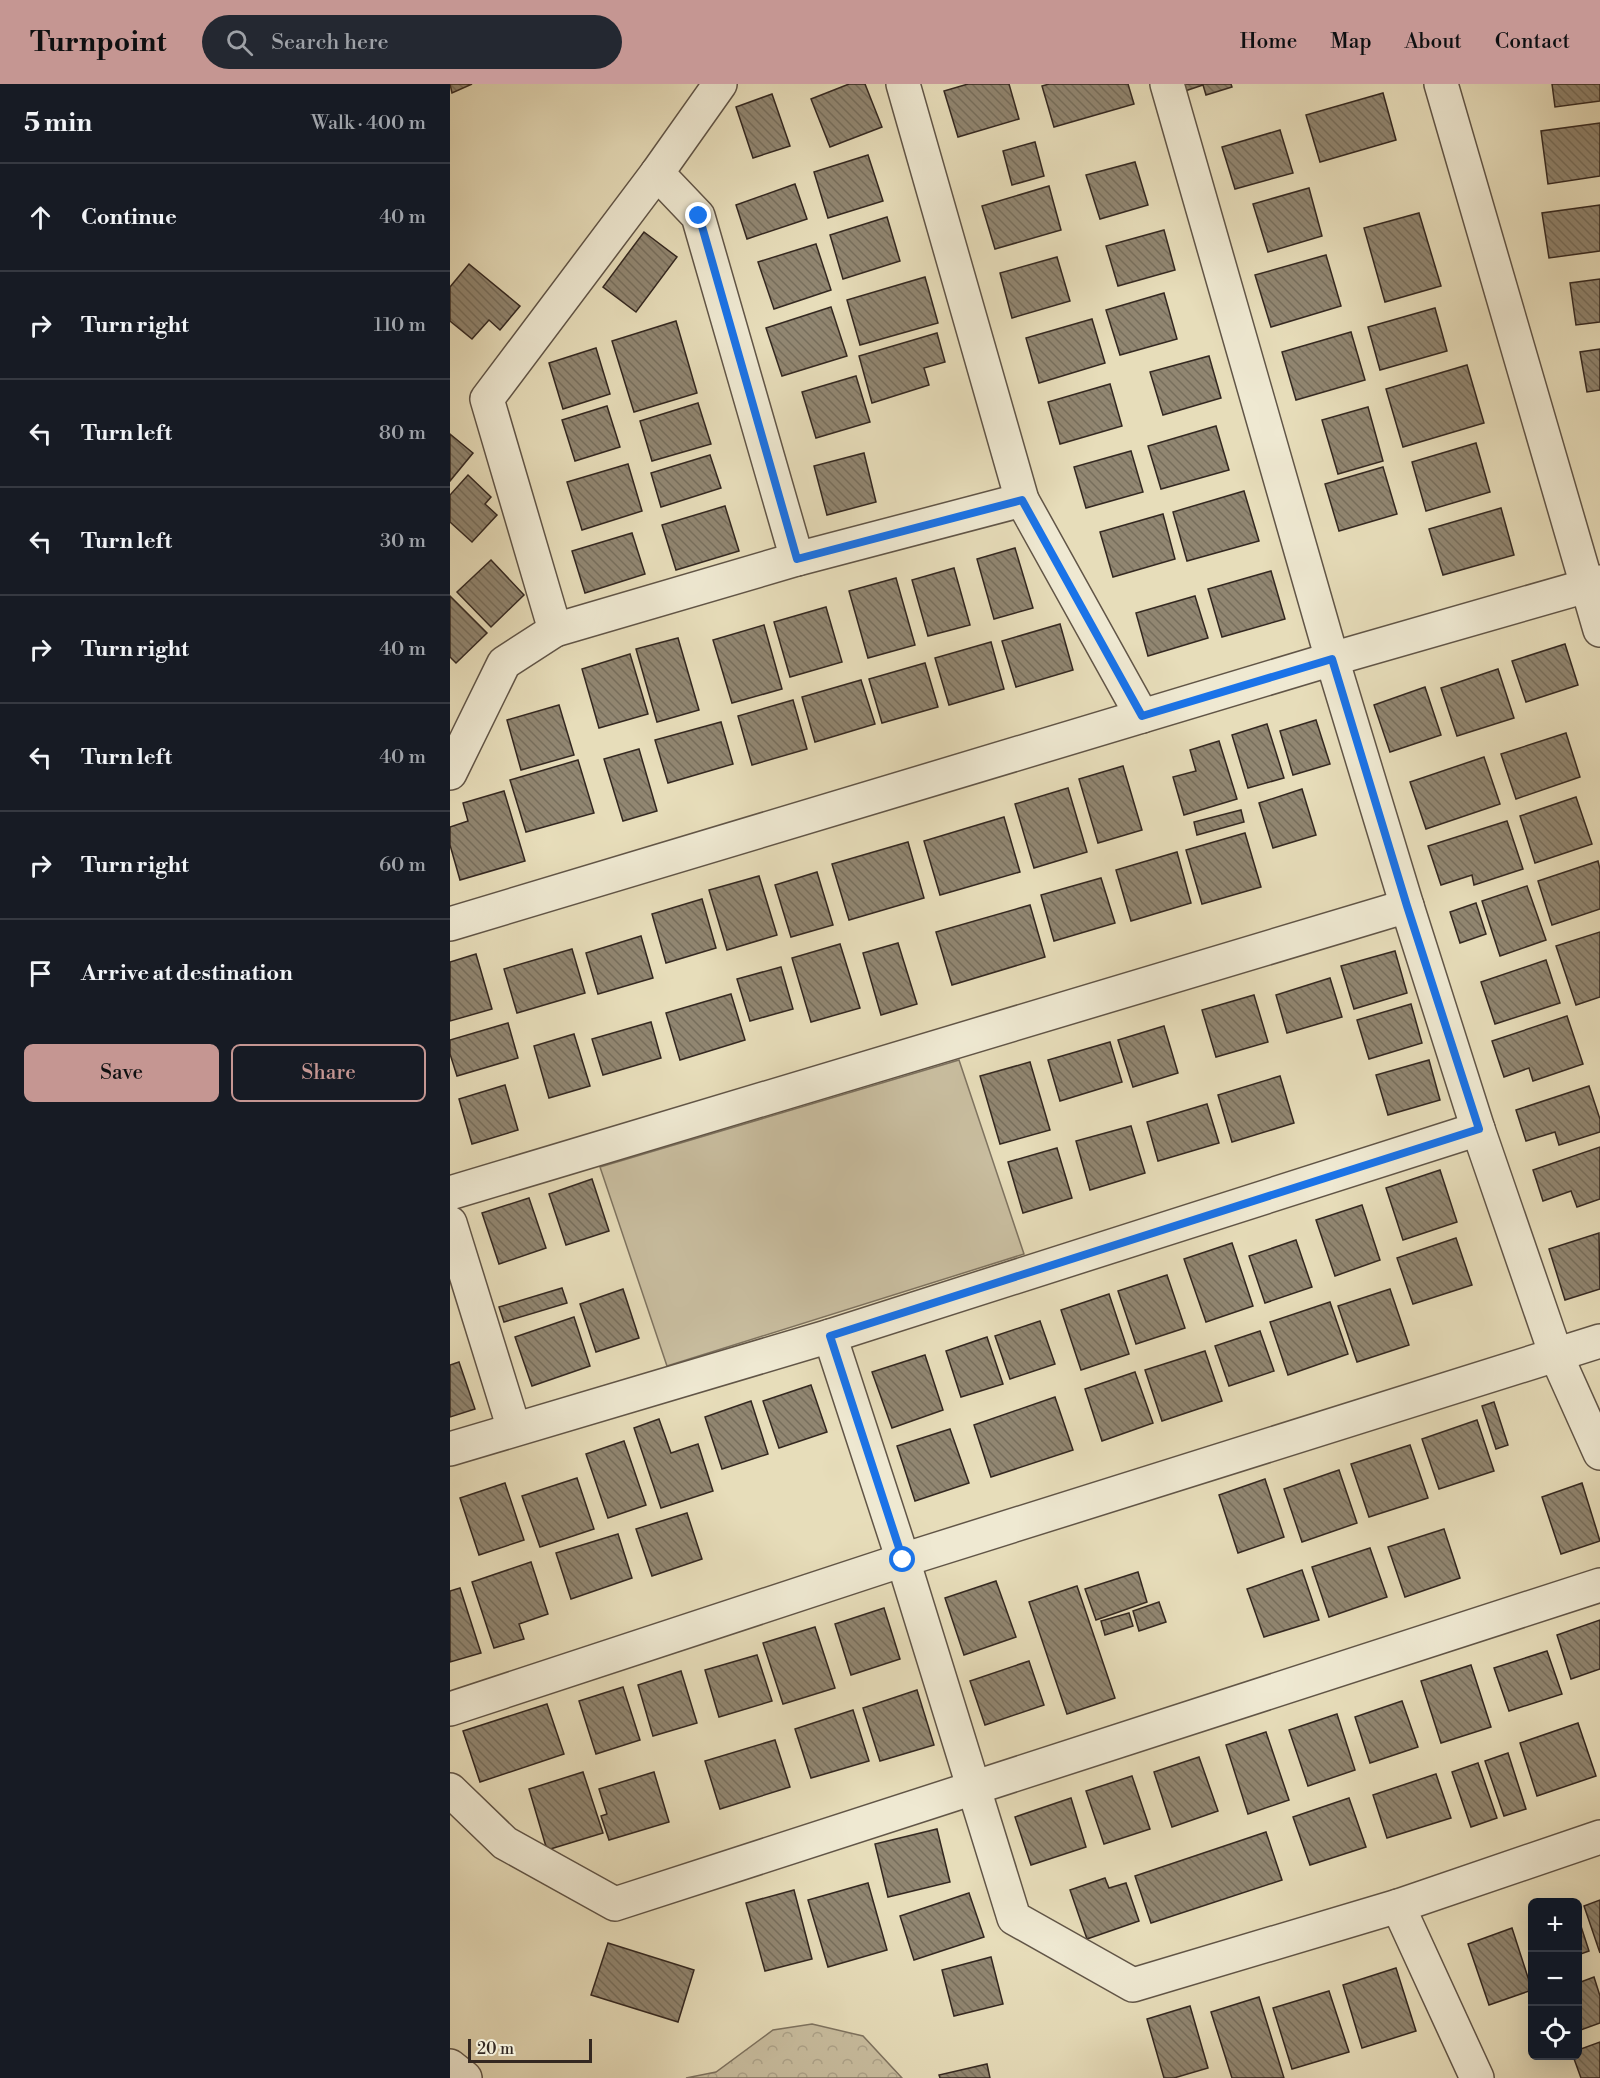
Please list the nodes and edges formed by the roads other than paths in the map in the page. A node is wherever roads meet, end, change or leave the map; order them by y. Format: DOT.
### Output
graph roads {
  1 [pos="720,84"];
  2 [pos="903,84"];
  3 [pos="1167,84"];
  4 [pos="1441,84"];
  5 [pos="657,173"];
  6 [pos="1022,500"];
  7 [pos="797,559"];
  8 [pos="1593,583"];
  9 [pos="555,630"];
  10 [pos="1600,630"];
  11 [pos="1332,659"];
  12 [pos="1142,716"];
  13 [pos="450,773"];
  14 [pos="1407,906"];
  15 [pos="450,924"];
  16 [pos="1479,1129"];
  17 [pos="450,1193"];
  18 [pos="450,1223"];
  19 [pos="830,1336"];
  20 [pos="1600,1341"];
  21 [pos="1556,1355"];
  22 [pos="514,1429"];
  23 [pos="450,1449"];
  24 [pos="1600,1452"];
  25 [pos="903,1560"];
  26 [pos="1600,1585"];
  27 [pos="450,1709"];
  28 [pos="973,1787"];
  29 [pos="450,1790"];
  30 [pos="1600,1837"];
  31 [pos="1398,1906"];
  32 [pos="450,2066"];
  33 [pos="465,2078"];
  34 [pos="1477,2078"];
  1 -- 5 [label="street"];
  2 -- 6 [label="street"];
  3 -- 11 [label="street"];
  4 -- 8 [label="street"];
  5 -- 7 [label="street"];
  5 -- 9 [label="street"];
  6 -- 7 [label="street"];
  6 -- 12 [label="street"];
  7 -- 9 [label="street"];
  8 -- 10 [label="street"];
  8 -- 11 [label="street"];
  9 -- 13 [label="street"];
  11 -- 12 [label="street"];
  11 -- 14 [label="street"];
  12 -- 15 [label="street"];
  14 -- 16 [label="street"];
  14 -- 17 [label="street"];
  16 -- 19 [label="street"];
  16 -- 21 [label="street"];
  18 -- 22 [label="street"];
  19 -- 22 [label="street"];
  19 -- 25 [label="street"];
  20 -- 21 [label="street"];
  21 -- 24 [label="street"];
  21 -- 25 [label="street"];
  22 -- 23 [label="street"];
  25 -- 27 [label="street"];
  25 -- 28 [label="street"];
  26 -- 28 [label="street"];
  28 -- 29 [label="street"];
  28 -- 31 [label="street"];
  30 -- 31 [label="street"];
  31 -- 34 [label="street"];
  32 -- 33 [label="street"];
}
